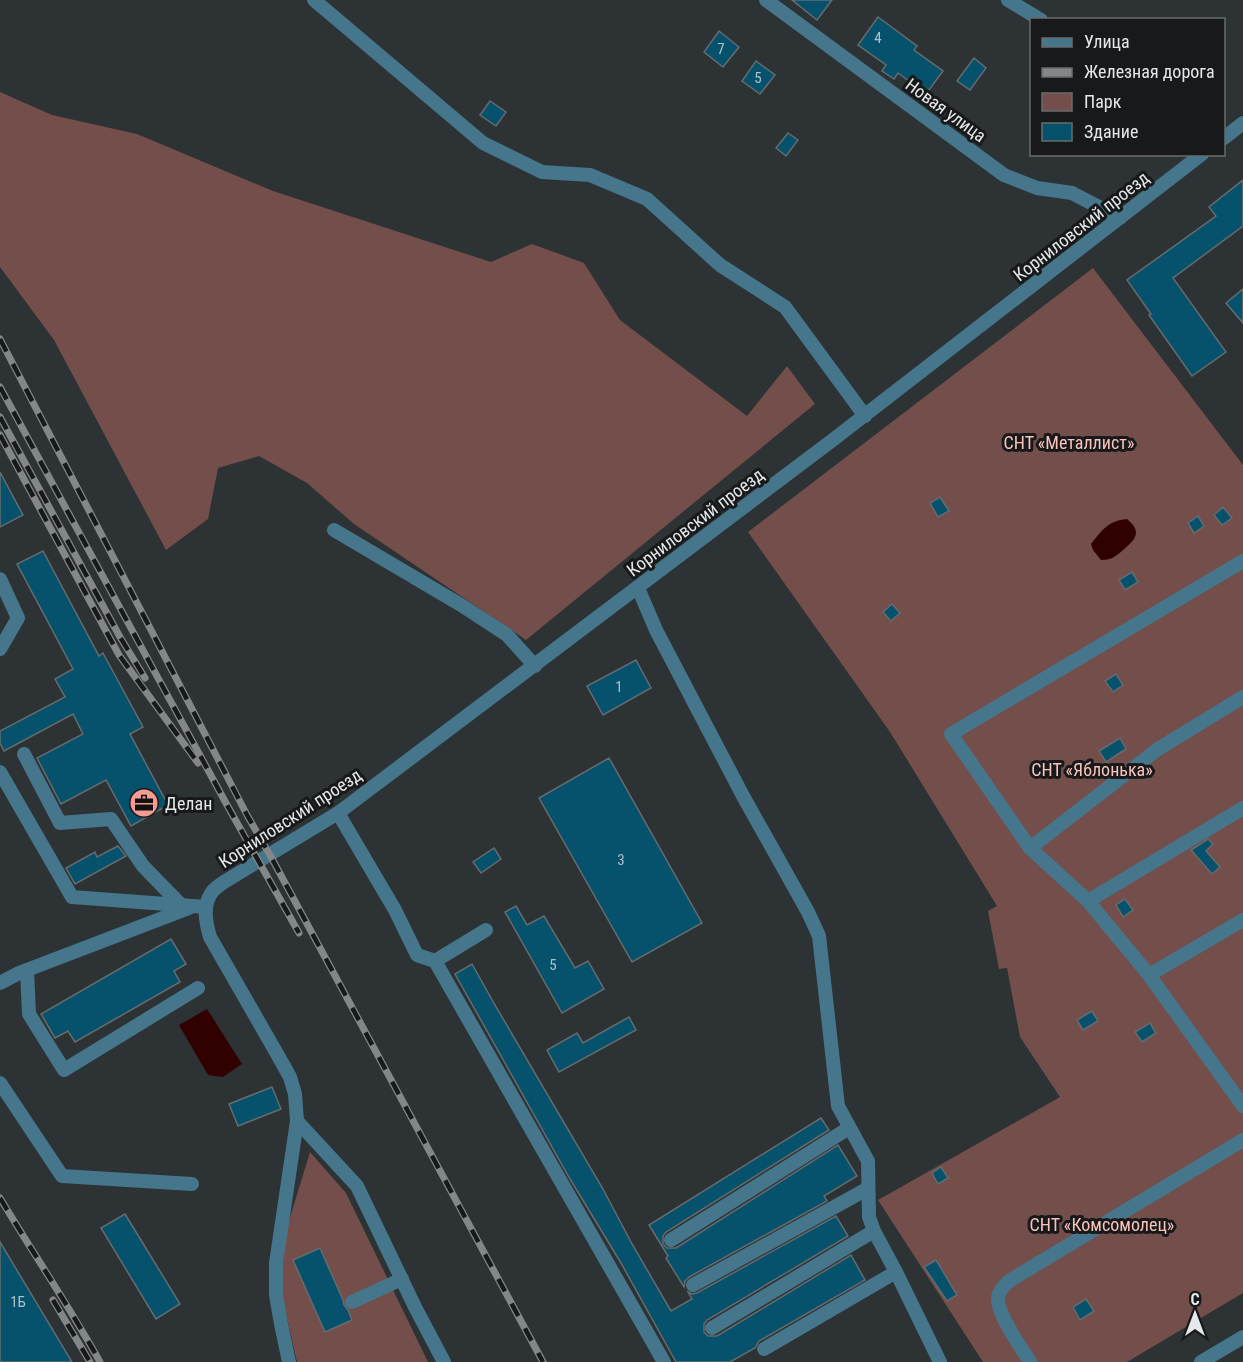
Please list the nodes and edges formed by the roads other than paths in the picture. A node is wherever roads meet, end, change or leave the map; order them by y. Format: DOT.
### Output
graph roads {
  1 [pos="314,0"];
  2 [pos="766,0"];
  3 [pos="1008,0"];
  4 [pos="1038,18"];
  5 [pos="1243,123"];
  6 [pos="1225,134"];
  7 [pos="1199,156"];
  8 [pos="1120,218"];
  9 [pos="865,416"];
  10 [pos="334,530"];
  11 [pos="1243,561"];
  12 [pos="0,579"];
  13 [pos="638,588"];
  14 [pos="0,650"];
  15 [pos="535,666"];
  16 [pos="1243,697"];
  17 [pos="24,754"];
  18 [pos="0,772"];
  19 [pos="1243,808"];
  20 [pos="338,813"];
  21 [pos="1030,848"];
  22 [pos="1088,901"];
  23 [pos="194,906"];
  24 [pos="1243,920"];
  25 [pos="486,930"];
  26 [pos="435,961"];
  27 [pos="27,970"];
  28 [pos="1149,975"];
  29 [pos="0,983"];
  30 [pos="198,988"];
  31 [pos="0,1083"];
  32 [pos="1243,1106"];
  33 [pos="297,1121"];
  34 [pos="849,1128"];
  35 [pos="1243,1140"];
  36 [pos="192,1184"];
  37 [pos="867,1189"];
  38 [pos="874,1231"];
  39 [pos="671,1240"];
  40 [pos="896,1272"];
  41 [pos="402,1279"];
  42 [pos="693,1285"];
  43 [pos="352,1302"];
  44 [pos="712,1328"];
  45 [pos="1243,1337"];
  46 [pos="764,1349"];
  47 [pos="289,1362"];
  48 [pos="444,1362"];
  49 [pos="664,1362"];
  50 [pos="940,1362"];
  51 [pos="1030,1362"];
  52 [pos="1201,1362"];
  1 -- 9 [label="street"];
  2 -- 8 [label="street, Новая улица"];
  3 -- 4 [label="street"];
  5 -- 6 [label="street"];
  7 -- 8 [label="street, Корниловский проезд"];
  8 -- 9 [label="street, Корниловский проезд"];
  9 -- 13 [label="street, Корниловский проезд"];
  10 -- 15 [label="street"];
  11 -- 21 [label="street"];
  12 -- 14 [label="street"];
  13 -- 15 [label="street, Корниловский проезд"];
  13 -- 34 [label="street"];
  15 -- 20 [label="street, Корниловский проезд"];
  16 -- 21 [label="street"];
  17 -- 23 [label="street"];
  18 -- 23 [label="street"];
  19 -- 22 [label="street"];
  20 -- 23 [label="street, Корниловский проезд"];
  20 -- 26 [label="street"];
  21 -- 22 [label="street"];
  22 -- 28 [label="street"];
  23 -- 27 [label="street"];
  23 -- 33 [label="street"];
  24 -- 28 [label="street"];
  25 -- 26 [label="street"];
  26 -- 49 [label="street"];
  27 -- 29 [label="street"];
  27 -- 30 [label="street"];
  28 -- 32 [label="street"];
  31 -- 36 [label="street"];
  33 -- 41 [label="street"];
  33 -- 47 [label="street"];
  34 -- 37 [label="street"];
  34 -- 39 [label="street"];
  35 -- 51 [label="street"];
  37 -- 38 [label="street"];
  37 -- 42 [label="street"];
  38 -- 40 [label="street"];
  38 -- 44 [label="street"];
  40 -- 46 [label="street"];
  40 -- 50 [label="street"];
  41 -- 43 [label="street"];
  41 -- 48 [label="street"];
  45 -- 52 [label="street"];
}
